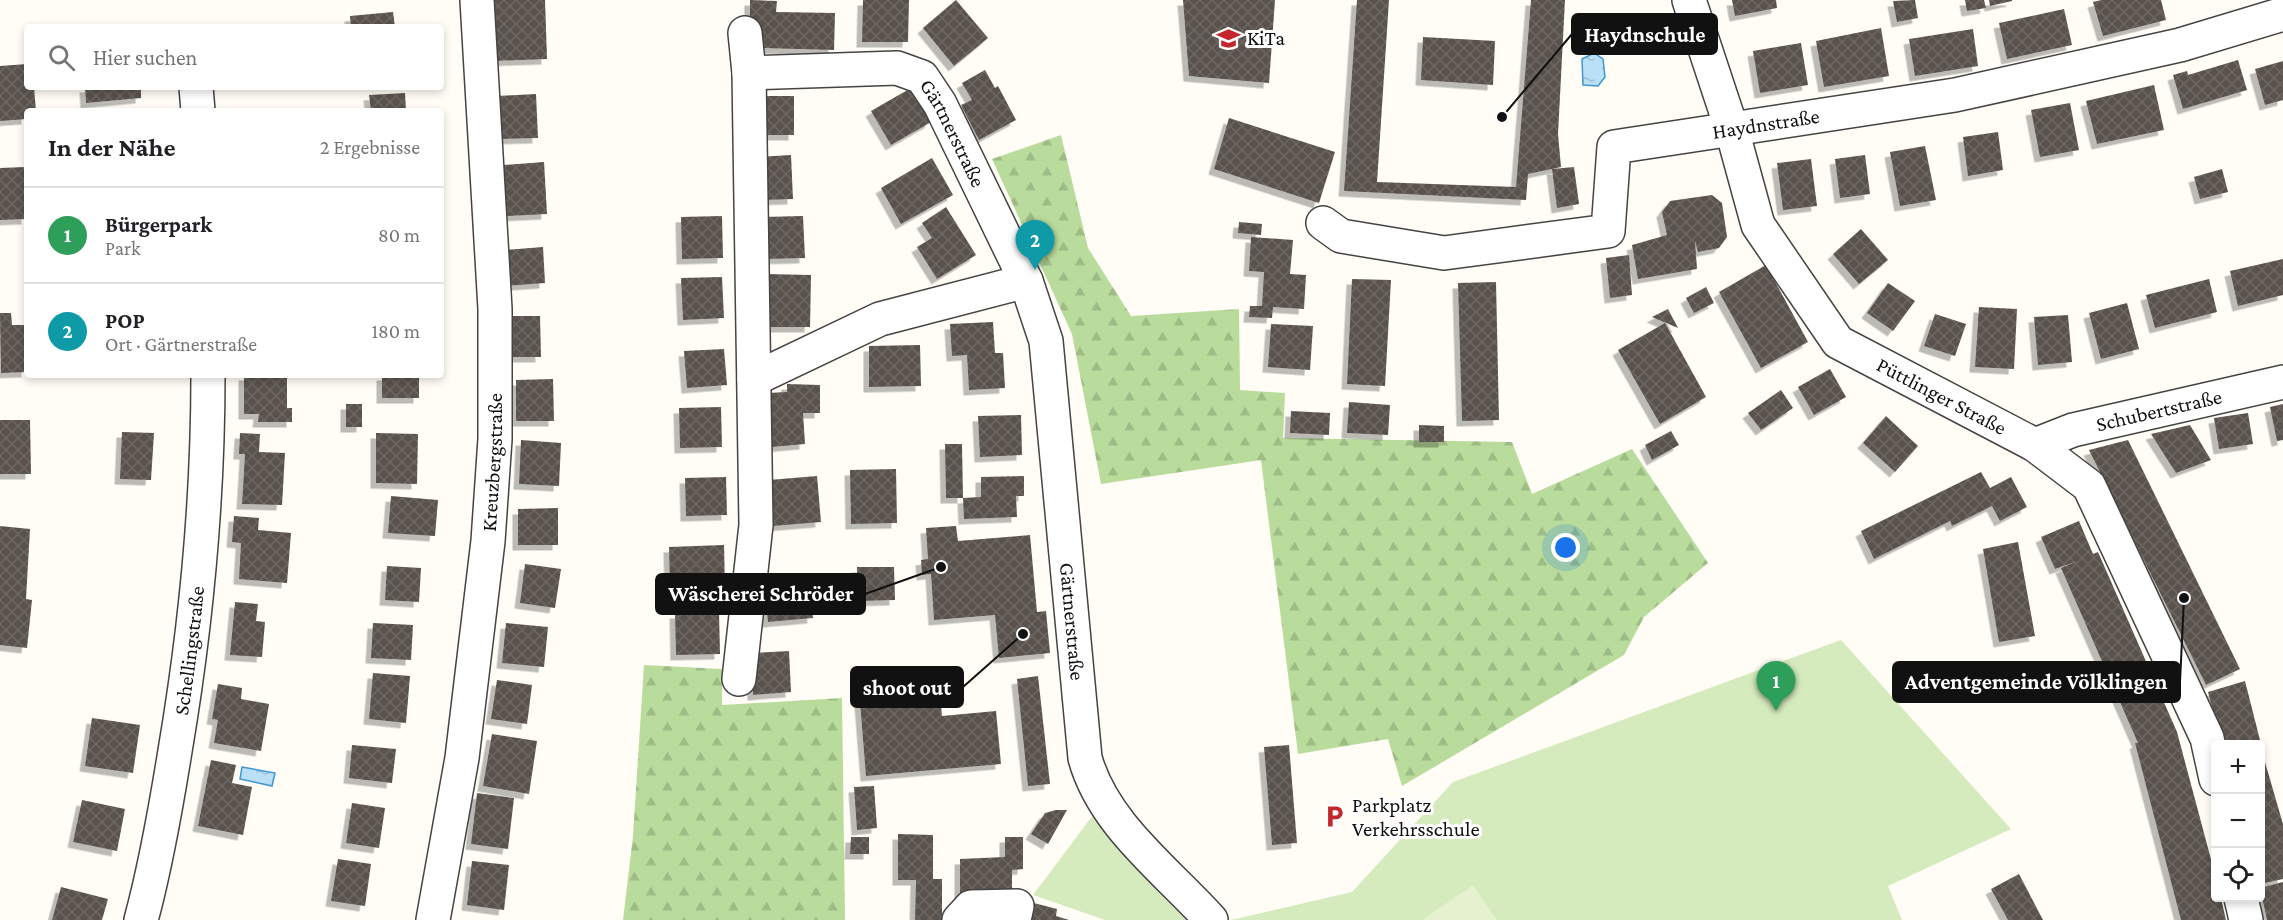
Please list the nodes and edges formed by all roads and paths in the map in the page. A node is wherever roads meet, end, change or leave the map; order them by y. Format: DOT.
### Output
graph roads {
  1 [pos="477,0"];
  2 [pos="1689,0"];
  3 [pos="2283,14"];
  4 [pos="745,33"];
  5 [pos="749,73"];
  6 [pos="196,90"];
  7 [pos="198,108"];
  8 [pos="1732,130"];
  9 [pos="1323,223"];
  10 [pos="1026,281"];
  11 [pos="208,378"];
  12 [pos="754,379"];
  13 [pos="2283,382"];
  14 [pos="2035,445"];
  15 [pos="739,679"];
  16 [pos="2211,756"];
  17 [pos="2242,902"];
  18 [pos="141,920"];
  19 [pos="434,920"];
  20 [pos="959,920"];
  21 [pos="1014,920"];
  22 [pos="1211,920"];
  23 [pos="2246,920"];
  1 -- 19 [label="street, Kreuzbergstraße"];
  2 -- 8 [label="street, Püttlinger Straße"];
  3 -- 8 [label="street, Haydnstraße"];
  4 -- 5 [label="street"];
  5 -- 10 [label="street, Gärtnerstraße"];
  5 -- 12 [label="street"];
  6 -- 7 [label="street"];
  8 -- 9 [label="street, Haydnstraße"];
  8 -- 14 [label="street, Püttlinger Straße"];
  10 -- 12 [label="street"];
  10 -- 22 [label="street, Gärtnerstraße"];
  11 -- 18 [label="street, Schellingstraße"];
  12 -- 15 [label="street"];
  13 -- 14 [label="street, Schubertstraße"];
  14 -- 16 [label="street, Püttlinger Straße"];
  17 -- 23 [label="street"];
  20 -- 21 [label="street"];
}
